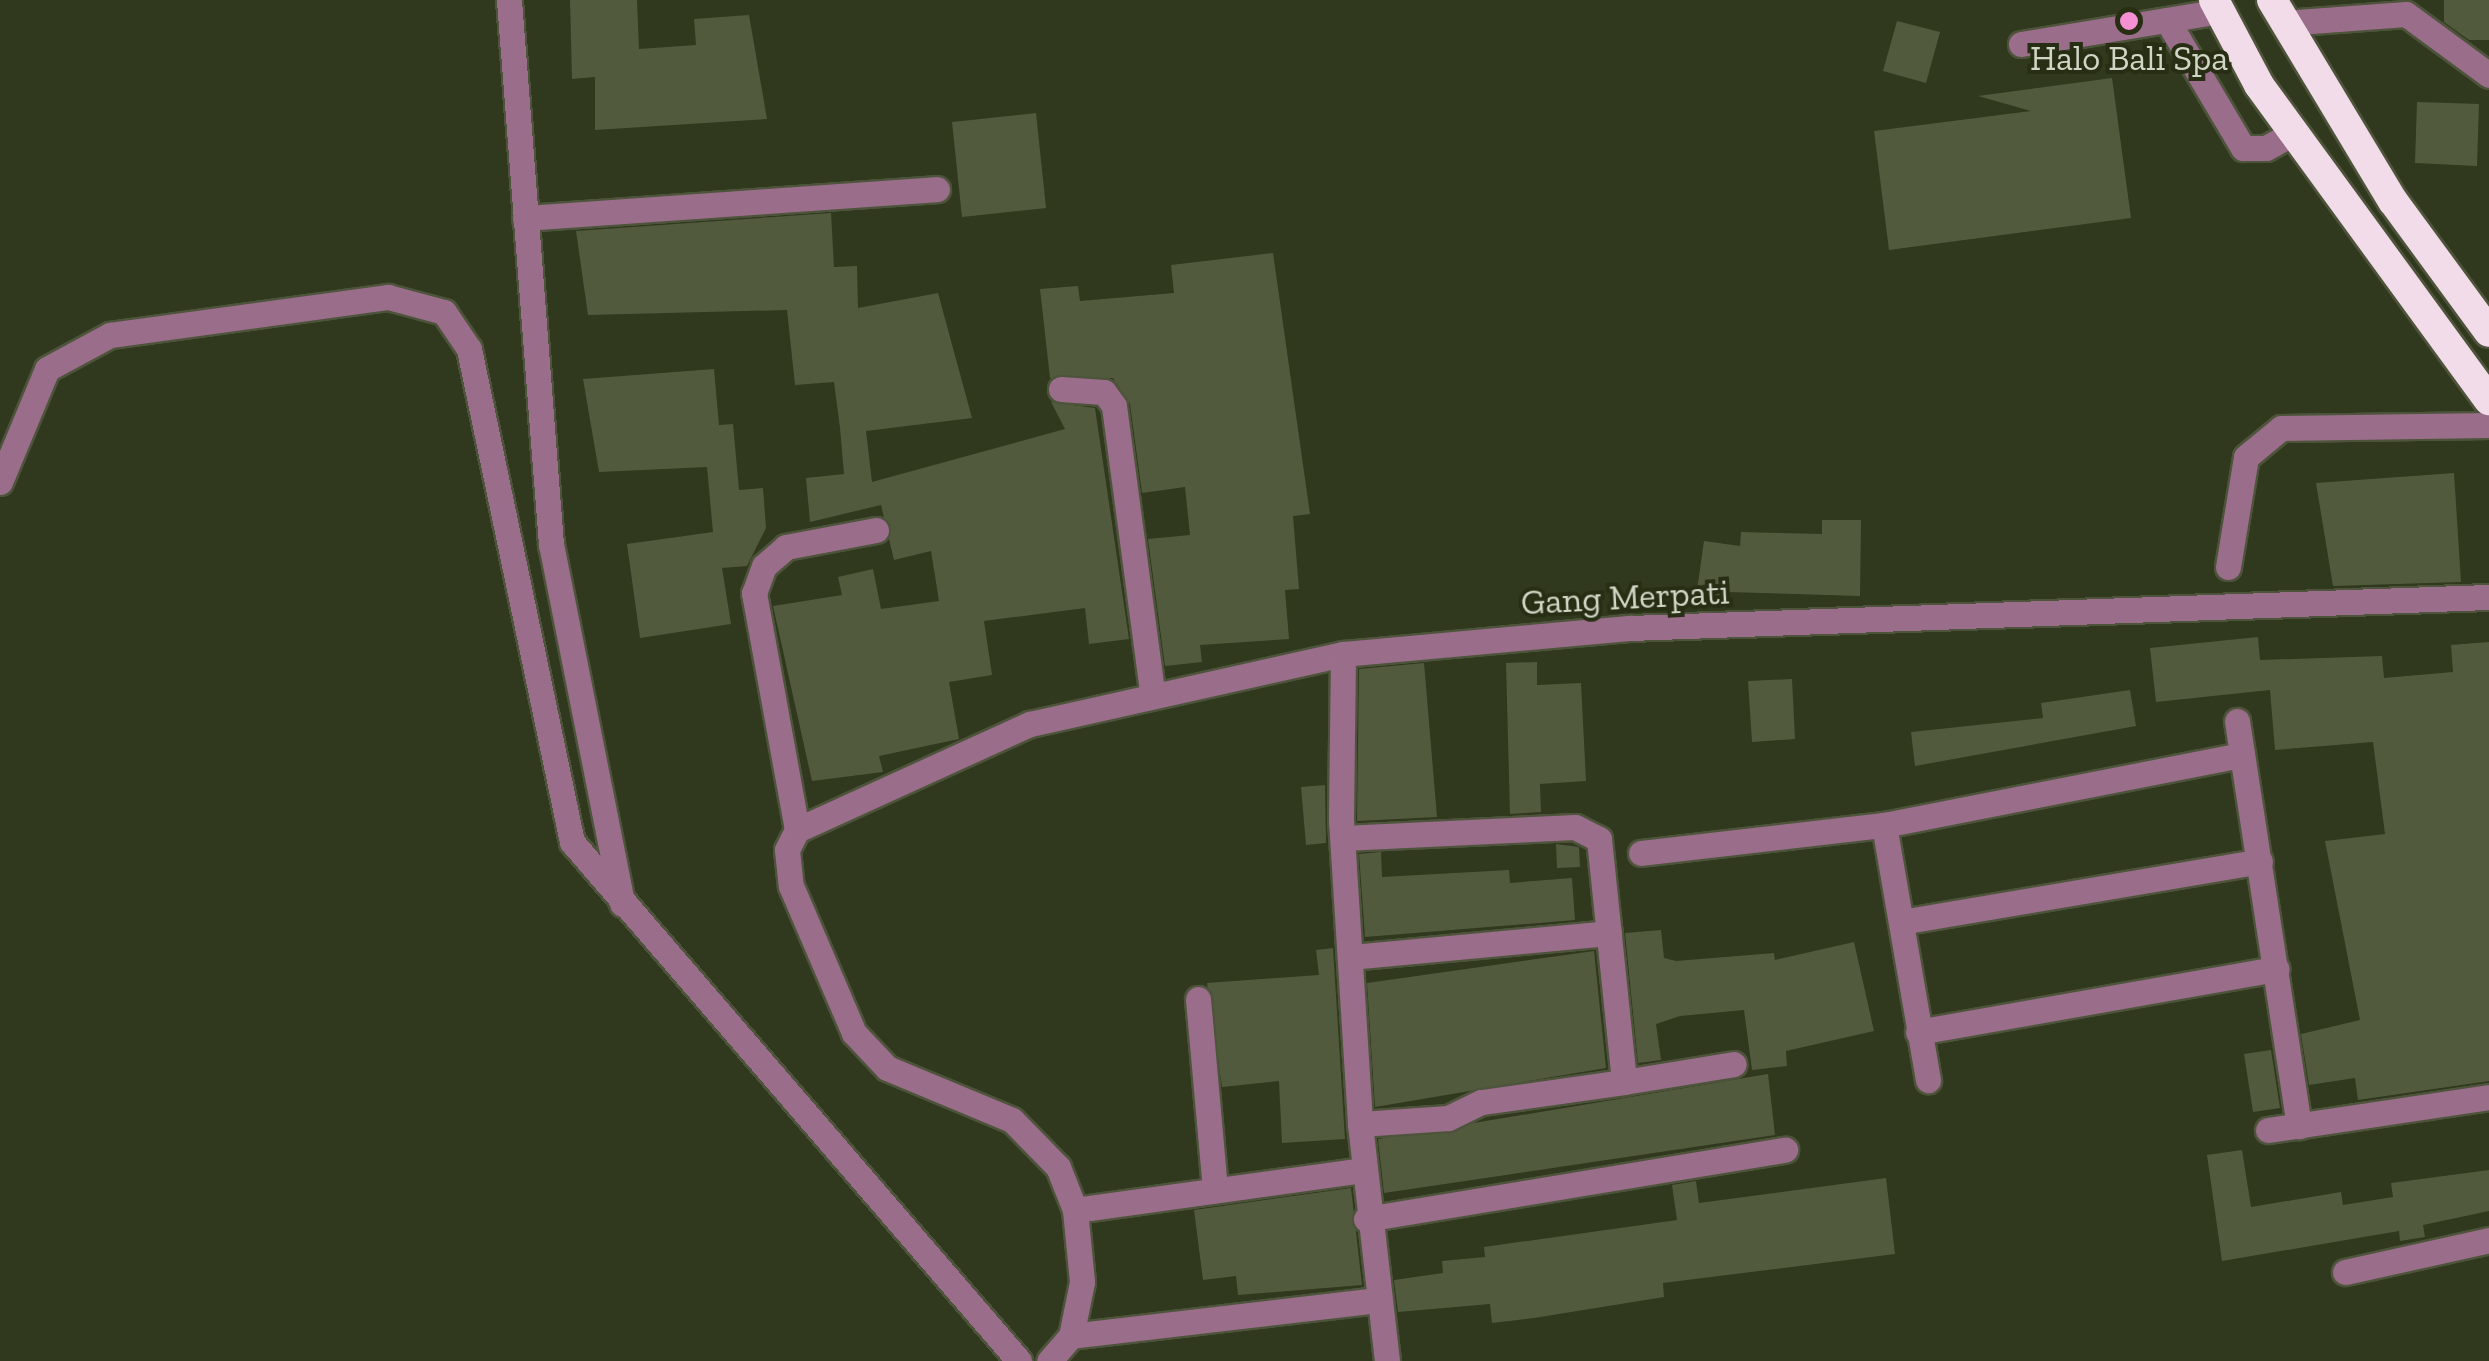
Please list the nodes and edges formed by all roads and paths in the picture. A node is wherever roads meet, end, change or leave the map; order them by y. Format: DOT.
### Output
graph roads {
  1 [pos="509,0"];
  2 [pos="2217,6"];
  3 [pos="2278,12"];
  4 [pos="2166,20"];
  5 [pos="2020,44"];
  6 [pos="2489,75"];
  7 [pos="2292,133"];
  8 [pos="937,190"];
  9 [pos="525,218"];
  10 [pos="2489,332"];
  11 [pos="1061,388"];
  12 [pos="2489,400"];
  13 [pos="2489,424"];
  14 [pos="0,482"];
  15 [pos="876,530"];
  16 [pos="2228,567"];
  17 [pos="2489,597"];
  18 [pos="1342,654"];
  19 [pos="1152,690"];
  20 [pos="2237,721"];
  21 [pos="2242,755"];
  22 [pos="1884,825"];
  23 [pos="797,830"];
  24 [pos="1343,838"];
  25 [pos="1641,853"];
  26 [pos="2260,861"];
  27 [pos="622,904"];
  28 [pos="1900,922"];
  29 [pos="1609,933"];
  30 [pos="1351,957"];
  31 [pos="2276,969"];
  32 [pos="1198,998"];
  33 [pos="1918,1032"];
  34 [pos="1734,1064"];
  35 [pos="1928,1080"];
  36 [pos="1624,1082"];
  37 [pos="2489,1097"];
  38 [pos="1360,1124"];
  39 [pos="2299,1126"];
  40 [pos="2268,1130"];
  41 [pos="1785,1150"];
  42 [pos="1364,1170"];
  43 [pos="1215,1190"];
  44 [pos="1075,1210"];
  45 [pos="1366,1218"];
  46 [pos="2489,1240"];
  47 [pos="2344,1272"];
  48 [pos="1376,1300"];
  49 [pos="1071,1336"];
  50 [pos="1019,1361"];
  51 [pos="1049,1361"];
  52 [pos="1387,1361"];
  1 -- 9 [label="street"];
  2 -- 4 [label="street"];
  2 -- 7 [label="highway"];
  3 -- 6 [label="street"];
  3 -- 10 [label="highway"];
  4 -- 5 [label="street"];
  4 -- 7 [label="street"];
  7 -- 12 [label="highway"];
  8 -- 9 [label="street"];
  9 -- 27 [label="street"];
  11 -- 19 [label="street"];
  13 -- 16 [label="street"];
  14 -- 27 [label="street"];
  15 -- 23 [label="street"];
  17 -- 18 [label="street, Gang Merpati"];
  18 -- 19 [label="street, Gang Merpati"];
  18 -- 24 [label="street"];
  19 -- 23 [label="street, Gang Merpati"];
  20 -- 21 [label="street"];
  21 -- 22 [label="street"];
  21 -- 26 [label="street"];
  22 -- 25 [label="street"];
  22 -- 28 [label="street"];
  23 -- 44 [label="street"];
  24 -- 29 [label="street"];
  24 -- 30 [label="street"];
  26 -- 28 [label="street"];
  26 -- 31 [label="street"];
  27 -- 50 [label="street"];
  28 -- 33 [label="street"];
  29 -- 30 [label="street"];
  29 -- 36 [label="street"];
  30 -- 38 [label="street"];
  31 -- 33 [label="street"];
  31 -- 39 [label="street"];
  32 -- 43 [label="street"];
  33 -- 35 [label="street"];
  34 -- 36 [label="street"];
  36 -- 38 [label="street"];
  37 -- 39 [label="street"];
  38 -- 42 [label="street"];
  39 -- 40 [label="street"];
  41 -- 45 [label="street"];
  42 -- 43 [label="street"];
  42 -- 45 [label="street"];
  43 -- 44 [label="street"];
  44 -- 49 [label="street"];
  45 -- 48 [label="street"];
  46 -- 47 [label="street"];
  48 -- 49 [label="street"];
  48 -- 52 [label="street"];
  49 -- 51 [label="street"];
}
